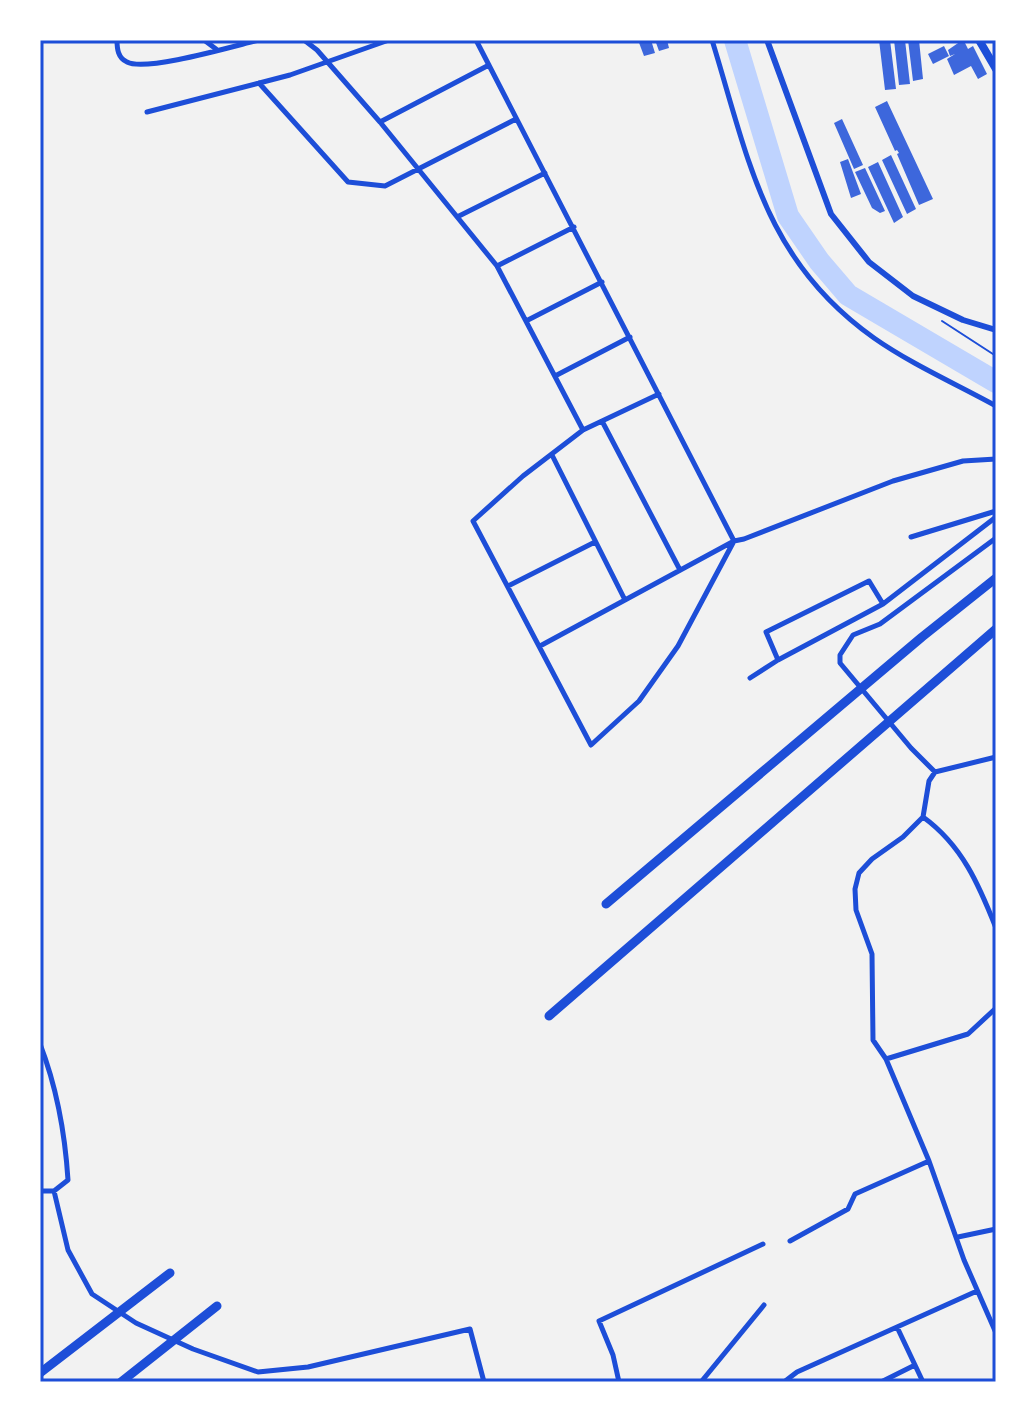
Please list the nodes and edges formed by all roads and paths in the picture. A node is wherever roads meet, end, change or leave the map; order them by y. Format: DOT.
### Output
graph roads {
  1 [pos="117,40"];
  2 [pos="204,40"];
  3 [pos="259,40"];
  4 [pos="304,40"];
  5 [pos="389,40"];
  6 [pos="476,40"];
  7 [pos="712,40"];
  8 [pos="767,40"];
  9 [pos="979,40"];
  10 [pos="217,49"];
  11 [pos="327,61"];
  12 [pos="489,65"];
  13 [pos="996,69"];
  14 [pos="259,83"];
  15 [pos="147,112"];
  16 [pos="516,119"];
  17 [pos="380,122"];
  18 [pos="419,170"];
  19 [pos="545,173"];
  20 [pos="457,217"];
  21 [pos="574,227"];
  22 [pos="497,266"];
  23 [pos="602,282"];
  24 [pos="526,321"];
  25 [pos="996,330"];
  26 [pos="630,337"];
  27 [pos="555,376"];
  28 [pos="659,394"];
  29 [pos="996,406"];
  30 [pos="602,421"];
  31 [pos="583,430"];
  32 [pos="552,455"];
  33 [pos="996,459"];
  34 [pos="996,511"];
  35 [pos="996,517"];
  36 [pos="911,537"];
  37 [pos="996,538"];
  38 [pos="734,541"];
  39 [pos="595,542"];
  40 [pos="680,570"];
  41 [pos="996,578"];
  42 [pos="508,586"];
  43 [pos="625,600"];
  44 [pos="883,604"];
  45 [pos="996,629"];
  46 [pos="540,646"];
  47 [pos="778,660"];
  48 [pos="750,678"];
  49 [pos="996,757"];
  50 [pos="935,772"];
  51 [pos="923,817"];
  52 [pos="606,904"];
  53 [pos="996,928"];
  54 [pos="996,1008"];
  55 [pos="549,1016"];
  56 [pos="40,1044"];
  57 [pos="886,1059"];
  58 [pos="929,1161"];
  59 [pos="40,1191"];
  60 [pos="54,1191"];
  61 [pos="996,1229"];
  62 [pos="958,1237"];
  63 [pos="790,1241"];
  64 [pos="763,1244"];
  65 [pos="170,1273"];
  66 [pos="977,1291"];
  67 [pos="764,1305"];
  68 [pos="217,1306"];
  69 [pos="897,1327"];
  70 [pos="996,1333"];
  71 [pos="915,1365"];
  72 [pos="797,1372"];
  73 [pos="40,1373"];
  74 [pos="121,1382"];
  75 [pos="484,1382"];
  76 [pos="619,1382"];
  77 [pos="701,1382"];
  78 [pos="784,1382"];
  79 [pos="803,1382"];
  80 [pos="881,1382"];
  81 [pos="923,1382"];
  1 -- 10 [label="street"];
  2 -- 10 [label="street"];
  3 -- 10 [label="street"];
  4 -- 11 [label="street"];
  5 -- 11 [label="street"];
  6 -- 12 [label="street"];
  7 -- 29 [label="street"];
  8 -- 25 [label="street"];
  9 -- 13 [label="main road"];
  11 -- 14 [label="street"];
  11 -- 17 [label="street"];
  12 -- 16 [label="street"];
  12 -- 17 [label="street"];
  14 -- 15 [label="street"];
  14 -- 18 [label="street"];
  16 -- 18 [label="street"];
  16 -- 19 [label="street"];
  17 -- 18 [label="street"];
  18 -- 20 [label="street"];
  19 -- 20 [label="street"];
  19 -- 21 [label="street"];
  20 -- 22 [label="street"];
  21 -- 22 [label="street"];
  21 -- 23 [label="street"];
  22 -- 24 [label="street"];
  23 -- 24 [label="street"];
  23 -- 26 [label="street"];
  24 -- 27 [label="street"];
  26 -- 27 [label="street"];
  26 -- 28 [label="street"];
  27 -- 31 [label="street"];
  28 -- 30 [label="street"];
  28 -- 38 [label="street"];
  30 -- 31 [label="street"];
  30 -- 40 [label="street"];
  31 -- 32 [label="street"];
  32 -- 39 [label="street"];
  32 -- 42 [label="street"];
  33 -- 38 [label="street"];
  34 -- 36 [label="street"];
  35 -- 44 [label="street"];
  37 -- 50 [label="street"];
  38 -- 40 [label="street"];
  38 -- 46 [label="street"];
  39 -- 42 [label="street"];
  39 -- 43 [label="street"];
  40 -- 43 [label="street"];
  41 -- 52 [label="highway"];
  42 -- 46 [label="street"];
  43 -- 46 [label="street"];
  44 -- 47 [label="street"];
  44 -- 47 [label="street"];
  45 -- 55 [label="highway"];
  47 -- 48 [label="street"];
  49 -- 50 [label="street"];
  50 -- 51 [label="street"];
  51 -- 53 [label="street"];
  51 -- 57 [label="street"];
  54 -- 57 [label="street"];
  56 -- 60 [label="street"];
  57 -- 58 [label="street"];
  58 -- 62 [label="street"];
  58 -- 63 [label="street"];
  59 -- 60 [label="street"];
  60 -- 75 [label="street"];
  61 -- 62 [label="street"];
  62 -- 66 [label="street"];
  64 -- 76 [label="street"];
  65 -- 73 [label="highway"];
  66 -- 69 [label="street"];
  66 -- 70 [label="street"];
  67 -- 77 [label="street"];
  68 -- 74 [label="highway"];
  69 -- 71 [label="street"];
  69 -- 72 [label="street"];
  71 -- 80 [label="street"];
  71 -- 81 [label="street"];
  72 -- 78 [label="street"];
  72 -- 79 [label="street"];
}
